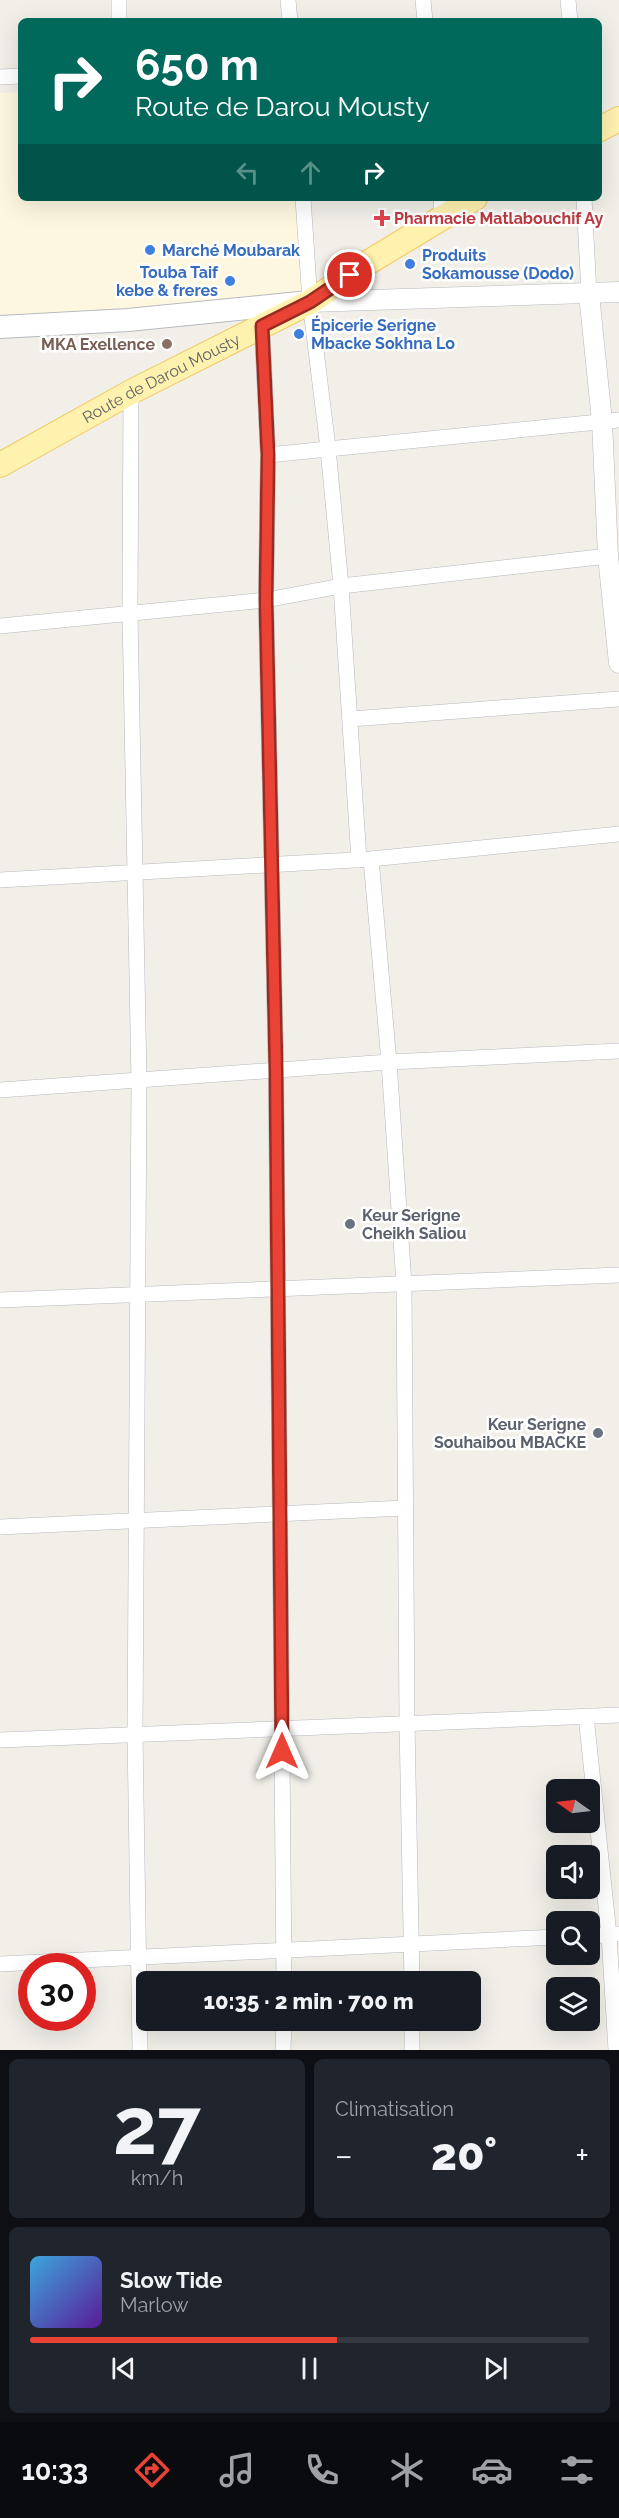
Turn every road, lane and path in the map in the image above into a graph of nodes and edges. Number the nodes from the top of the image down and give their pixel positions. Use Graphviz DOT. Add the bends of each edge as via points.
graph roads {
  1 [pos="119,0"];
  2 [pos="288,0"];
  3 [pos="423,0"];
  4 [pos="567,0"];
  5 [pos="119,18"];
  6 [pos="290,18"];
  7 [pos="425,18"];
  8 [pos="570,18"];
  9 [pos="0,76"];
  10 [pos="18,76"];
  11 [pos="619,119"];
  12 [pos="602,128"];
  13 [pos="303,201"];
  14 [pos="464,201"];
  15 [pos="584,201"];
  16 [pos="441,207"];
  17 [pos="619,292"];
  18 [pos="589,294"];
  19 [pos="310,302"];
  20 [pos="262,326"];
  21 [pos="0,327"];
  22 [pos="131,392"];
  23 [pos="610,421"];
  24 [pos="328,448"];
  25 [pos="268,455"];
  26 [pos="0,465"];
  27 [pos="608,556"];
  28 [pos="341,586"];
  29 [pos="266,600"];
  30 [pos="130,614"];
  31 [pos="0,626"];
  32 [pos="619,663"];
  33 [pos="619,699"];
  34 [pos="351,719"];
  35 [pos="619,834"];
  36 [pos="365,859"];
  37 [pos="272,864"];
  38 [pos="134,872"];
  39 [pos="0,880"];
  40 [pos="619,1051"];
  41 [pos="389,1062"];
  42 [pos="276,1070"];
  43 [pos="139,1080"];
  44 [pos="0,1090"];
  45 [pos="619,1275"];
  46 [pos="404,1284"];
  47 [pos="278,1289"];
  48 [pos="136,1295"];
  49 [pos="0,1300"];
  50 [pos="405,1508"];
  51 [pos="280,1514"];
  52 [pos="137,1520"];
  53 [pos="0,1527"];
  54 [pos="619,1715"];
  55 [pos="586,1716"];
  56 [pos="407,1723"];
  57 [pos="282,1729"];
  58 [pos="135,1735"];
  59 [pos="0,1740"];
  60 [pos="614,1934"];
  61 [pos="546,1937"];
  62 [pos="413,1943"];
  63 [pos="284,1952"];
  64 [pos="139,1958"];
  65 [pos="0,1964"];
  66 [pos="284,1971"];
  67 [pos="412,1971"];
  68 [pos="284,2031"];
  69 [pos="412,2031"];
  70 [pos="140,2050"];
  71 [pos="283,2050"];
  72 [pos="412,2050"];
  73 [pos="616,2050"];
  1 -- 5 [label="street"];
  2 -- 6 [label="street"];
  3 -- 7 [label="street"];
  4 -- 8 [label="street"];
  9 -- 10 [label="street"];
  11 -- 12 [label="main road"];
  13 -- 19 [label="street"];
  14 -- 16 [label="main road, Route de Darou Mousty"];
  15 -- 18 [label="street"];
  16 -- 19 [label="main road, Route de Darou Mousty"];
  17 -- 18 [label="street"];
  18 -- 19 [label="street"];
  18 -- 23 [label="street"];
  19 -- 20 [label="main road, Route de Darou Mousty"];
  19 -- 21 [label="main road" via="128,320"];
  19 -- 24 [label="street"];
  20 -- 22 [label="main road, Route de Darou Mousty"];
  20 -- 25 [label="street"];
  22 -- 26 [label="main road, Route de Darou Mousty"];
  22 -- 30 [label="street"];
  23 -- 24 [label="street"];
  23 -- 27 [label="street"];
  24 -- 25 [label="street"];
  24 -- 28 [label="street"];
  25 -- 29 [label="street"];
  27 -- 28 [label="street"];
  27 -- 32 [label="street"];
  28 -- 29 [label="street"];
  28 -- 34 [label="street"];
  29 -- 30 [label="street"];
  29 -- 37 [label="street"];
  30 -- 31 [label="street"];
  30 -- 38 [label="street"];
  33 -- 34 [label="street"];
  34 -- 36 [label="street"];
  35 -- 36 [label="street"];
  36 -- 37 [label="street"];
  36 -- 41 [label="street"];
  37 -- 38 [label="street"];
  37 -- 42 [label="street"];
  38 -- 39 [label="street"];
  38 -- 43 [label="street"];
  40 -- 41 [label="street"];
  41 -- 42 [label="street"];
  41 -- 46 [label="street"];
  42 -- 43 [label="street"];
  42 -- 47 [label="street"];
  43 -- 44 [label="street"];
  43 -- 48 [label="street"];
  45 -- 46 [label="street"];
  46 -- 47 [label="street"];
  46 -- 50 [label="street"];
  47 -- 48 [label="street"];
  47 -- 51 [label="street"];
  48 -- 49 [label="street"];
  48 -- 52 [label="street"];
  50 -- 51 [label="street"];
  50 -- 56 [label="street"];
  51 -- 52 [label="street"];
  51 -- 57 [label="street"];
  52 -- 53 [label="street"];
  52 -- 58 [label="street"];
  54 -- 55 [label="street"];
  55 -- 56 [label="street"];
  55 -- 60 [label="street"];
  56 -- 57 [label="street"];
  56 -- 62 [label="street"];
  57 -- 58 [label="street"];
  57 -- 63 [label="street"];
  58 -- 59 [label="street"];
  58 -- 64 [label="street"];
  60 -- 73 [label="street"];
  61 -- 62 [label="street"];
  62 -- 63 [label="street"];
  62 -- 67 [label="street"];
  63 -- 64 [label="street"];
  63 -- 66 [label="street"];
  64 -- 65 [label="street"];
  64 -- 70 [label="street"];
  68 -- 71 [label="street"];
  69 -- 72 [label="street"];
}
